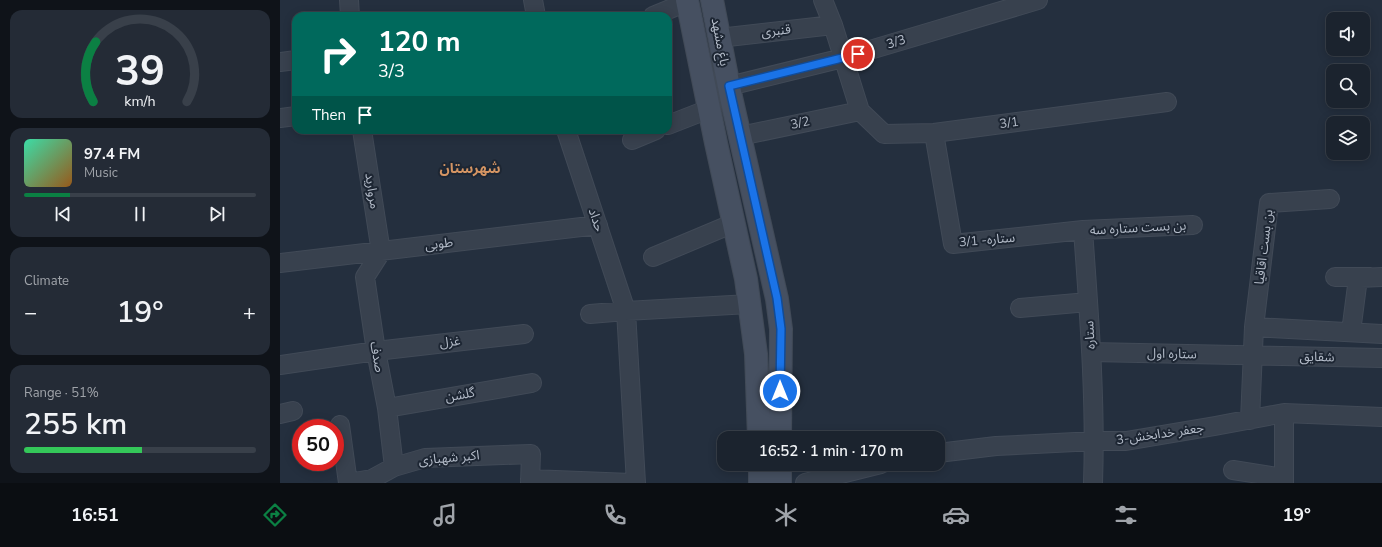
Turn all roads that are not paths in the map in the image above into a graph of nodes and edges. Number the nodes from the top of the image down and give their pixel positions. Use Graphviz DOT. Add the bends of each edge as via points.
graph roads {
  1 [pos="349,0"];
  2 [pos="533,0"];
  3 [pos="712,0"];
  4 [pos="823,0"];
  5 [pos="1038,0"];
  6 [pos="687,1"];
  7 [pos="350,12"];
  8 [pos="535,12"];
  9 [pos="662,12"];
  10 [pos="833,25"];
  11 [pos="719,38"];
  12 [pos="843,58"];
  13 [pos="292,60"];
  14 [pos="280,62"];
  15 [pos="729,86"];
  16 [pos="1167,102"];
  17 [pos="709,109"];
  18 [pos="860,111"];
  19 [pos="292,116"];
  20 [pos="280,118"];
  21 [pos="672,123"];
  22 [pos="934,133"];
  23 [pos="363,134"];
  24 [pos="567,134"];
  25 [pos="646,134"];
  26 [pos="740,136"];
  27 [pos="632,140"];
  28 [pos="753,190"];
  29 [pos="728,197"];
  30 [pos="1330,199"];
  31 [pos="734,223"];
  32 [pos="598,225"];
  33 [pos="1193,225"];
  34 [pos="1083,230"];
  35 [pos="764,240"];
  36 [pos="740,249"];
  37 [pos="381,252"];
  38 [pos="653,257"];
  39 [pos="280,263"];
  40 [pos="1335,277"];
  41 [pos="1382,277"];
  42 [pos="1088,302"];
  43 [pos="749,304"];
  44 [pos="1020,308"];
  45 [pos="626,310"];
  46 [pos="590,314"];
  47 [pos="1254,327"];
  48 [pos="1351,332"];
  49 [pos="524,334"];
  50 [pos="1382,334"];
  51 [pos="376,351"];
  52 [pos="1091,352"];
  53 [pos="1253,356"];
  54 [pos="1382,358"];
  55 [pos="280,365"];
  56 [pos="532,383"];
  57 [pos="387,408"];
  58 [pos="1284,413"];
  59 [pos="1382,417"];
  60 [pos="1250,420"];
  61 [pos="759,431"];
  62 [pos="780,431"];
  63 [pos="1095,441"];
  64 [pos="344,449"];
  65 [pos="945,452"];
  66 [pos="394,467"];
  67 [pos="1233,470"];
  68 [pos="760,471"];
  69 [pos="780,471"];
  70 [pos="853,471"];
  71 [pos="372,481"];
  72 [pos="530,481"];
  73 [pos="1284,481"];
  74 [pos="348,483"];
  75 [pos="630,483"];
  76 [pos="636,483"];
  77 [pos="760,483"];
  78 [pos="780,483"];
  79 [pos="805,483"];
  80 [pos="1094,483"];
  1 -- 7 [label="street"];
  2 -- 8 [label="street"];
  3 -- 11 [label="main road, باغ مشهد"];
  4 -- 10 [label="street"];
  5 -- 12 [label="street, 3/3"];
  6 -- 9 [label="street"];
  6 -- 17 [label="main road, باغ مشهد"];
  10 -- 11 [label="street, قنبری"];
  10 -- 12 [label="street"];
  11 -- 15 [label="main road, باغ مشهد"];
  12 -- 15 [label="street, 3/3"];
  12 -- 18 [label="street"];
  13 -- 14 [label="street"];
  15 -- 26 [label="main road, باغ مشهد"];
  16 -- 22 [label="street, 3/1"];
  17 -- 21 [label="street"];
  17 -- 29 [label="main road, باغ مشهد"];
  18 -- 22 [label="street, 3/1" via="884,134"];
  18 -- 26 [label="street, 3/2"];
  19 -- 20 [label="street"];
  22 -- 34 [label="street, ستاره- 3/1" via="953,244"];
  23 -- 37 [label="street, مروارید"];
  24 -- 32 [label="street, حداد"];
  25 -- 27 [label="street"];
  26 -- 28 [label="main road, باغ مشهد"];
  28 -- 29 [label="main road" via="750,197 743,202 734,202"];
  28 -- 35 [label="main road, باغ مشهد"];
  29 -- 31 [label="main road, باغ مشهد"];
  30 -- 47 [label="street, بن بست اقاقیا" via="1269,203"];
  31 -- 36 [label="main road, باغ مشهد"];
  31 -- 38 [label="street"];
  32 -- 37 [label="street, طوبی"];
  32 -- 45 [label="street, حداد"];
  33 -- 34 [label="street, بن بست ستاره سه"];
  34 -- 42 [label="street, ستاره"];
  35 -- 36 [label="main road" via="750,238"];
  35 -- 62 [label="main road, باغ مشهد" via="781,329"];
  36 -- 43 [label="main road, باغ مشهد"];
  37 -- 39 [label="street, طوبی"];
  37 -- 51 [label="street, صدف" via="366,277"];
  40 -- 41 [label="street"];
  41 -- 48 [label="street" via="1358,278"];
  42 -- 44 [label="street"];
  42 -- 52 [label="street, ستاره"];
  43 -- 45 [label="street"];
  43 -- 61 [label="main road, باغ مشهد" via="756,354"];
  45 -- 46 [label="street"];
  45 -- 76 [label="street, حداد"];
  47 -- 48 [label="street"];
  47 -- 53 [label="street"];
  48 -- 50 [label="street"];
  49 -- 51 [label="street, غزل"];
  51 -- 55 [label="street, غزل"];
  51 -- 57 [label="street, صدف"];
  52 -- 53 [label="street, ستاره اول"];
  52 -- 63 [label="street, ستاره"];
  53 -- 54 [label="street, شقایق"];
  53 -- 60 [label="street"];
  56 -- 57 [label="street, گلشن"];
  57 -- 66 [label="street, صدف"];
  58 -- 59 [label="street, جعفر خدابخش-3"];
  58 -- 60 [label="street, جعفر خدابخش-3"];
  58 -- 73 [label="street"];
  60 -- 63 [label="street, جعفر خدابخش-3" via="1126,441"];
  63 -- 65 [label="street, جعفر خدابخش-3" via="996,446"];
  63 -- 80 [label="street, ستاره"];
  64 -- 74 [label="street"];
  66 -- 71 [label="street, اکبر شهبازی"];
  66 -- 72 [label="street, اکبر شهبازی" via="424,458 531,454"];
  67 -- 73 [label="street"];
  68 -- 77 [label="main road"];
  69 -- 78 [label="main road"];
  70 -- 79 [label="street"];
  71 -- 74 [label="street, اکبر شهبازی"];
  72 -- 75 [label="street"];
}
